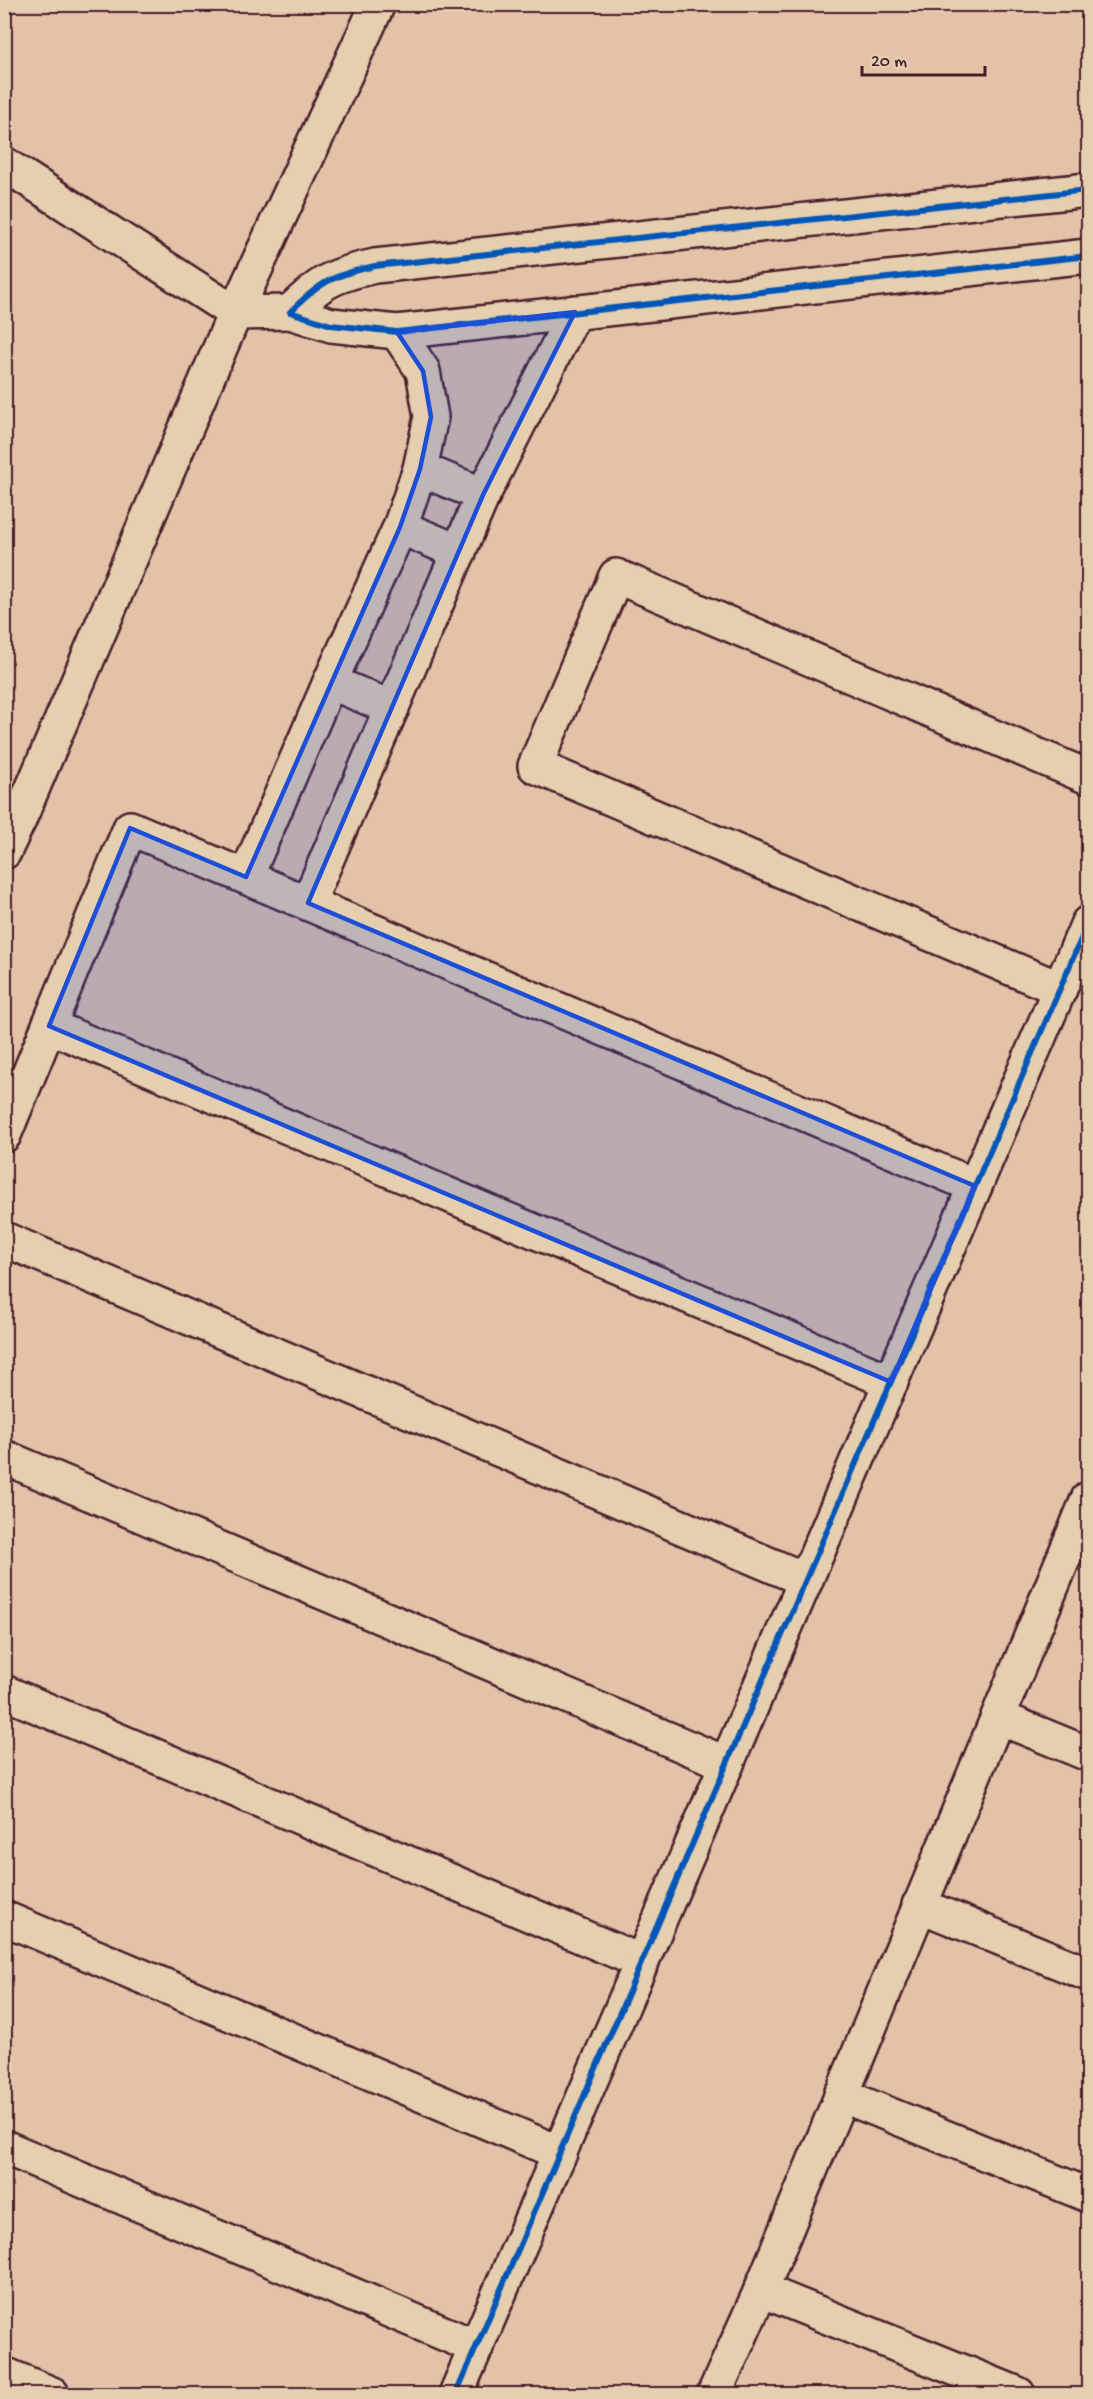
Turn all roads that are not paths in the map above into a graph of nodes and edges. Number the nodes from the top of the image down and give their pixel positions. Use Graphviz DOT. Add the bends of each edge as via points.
graph roads {
  1 [pos="378,4"];
  2 [pos="4,164"];
  3 [pos="1089,190"];
  4 [pos="1089,256"];
  5 [pos="290,312"];
  6 [pos="575,312"];
  7 [pos="235,313"];
  8 [pos="397,332"];
  9 [pos="420,469"];
  10 [pos="483,495"];
  11 [pos="400,527"];
  12 [pos="459,552"];
  13 [pos="330,682"];
  14 [pos="392,708"];
  15 [pos="1089,777"];
  16 [pos="12,816"];
  17 [pos="4,852"];
  18 [pos="246,877"];
  19 [pos="308,903"];
  20 [pos="1089,922"];
  21 [pos="1060,989"];
  22 [pos="50,1026"];
  23 [pos="4,1135"];
  24 [pos="975,1186"];
  25 [pos="4,1239"];
  26 [pos="891,1382"];
  27 [pos="4,1457"];
  28 [pos="1086,1514"];
  29 [pos="806,1580"];
  30 [pos="4,1692"];
  31 [pos="998,1717"];
  32 [pos="1089,1754"];
  33 [pos="727,1764"];
  34 [pos="920,1905"];
  35 [pos="4,1918"];
  36 [pos="642,1962"];
  37 [pos="1089,1974"];
  38 [pos="841,2095"];
  39 [pos="4,2147"];
  40 [pos="560,2153"];
  41 [pos="1089,2196"];
  42 [pos="761,2290"];
  43 [pos="476,2347"];
  44 [pos="4,2374"];
  45 [pos="52,2394"];
  46 [pos="456,2394"];
  47 [pos="714,2394"];
  48 [pos="1018,2394"];
  1 -- 7 [label="street"];
  2 -- 7 [label="street"];
  3 -- 5 [label="street" via="375,266 342,273 312,290"];
  4 -- 6 [label="street"];
  5 -- 7 [label="street"];
  5 -- 8 [label="street" via="331,325"];
  6 -- 8 [label="street"];
  6 -- 10 [label="street"];
  7 -- 16 [label="street"];
  8 -- 9 [label="street" via="423,371 431,417"];
  9 -- 10 [label="street"];
  9 -- 11 [label="street"];
  10 -- 12 [label="street"];
  11 -- 12 [label="street"];
  11 -- 13 [label="street"];
  12 -- 14 [label="street"];
  13 -- 14 [label="street"];
  13 -- 18 [label="street"];
  14 -- 19 [label="street"];
  15 -- 21 [label="street" via="616,576 535,766"];
  16 -- 17 [label="street"];
  18 -- 19 [label="street"];
  18 -- 22 [label="street" via="130,828"];
  19 -- 24 [label="street"];
  20 -- 21 [label="street"];
  21 -- 24 [label="street"];
  22 -- 23 [label="street"];
  22 -- 26 [label="street"];
  24 -- 26 [label="street"];
  25 -- 29 [label="street"];
  26 -- 29 [label="street"];
  27 -- 33 [label="street"];
  28 -- 31 [label="street"];
  29 -- 33 [label="street"];
  30 -- 36 [label="street"];
  31 -- 32 [label="street"];
  31 -- 34 [label="street"];
  33 -- 36 [label="street"];
  34 -- 37 [label="street"];
  34 -- 38 [label="street"];
  35 -- 40 [label="street"];
  36 -- 40 [label="street"];
  38 -- 41 [label="street"];
  38 -- 42 [label="street"];
  39 -- 43 [label="street"];
  40 -- 43 [label="street"];
  42 -- 47 [label="street"];
  42 -- 48 [label="street"];
  43 -- 46 [label="street"];
  44 -- 45 [label="street"];
}
